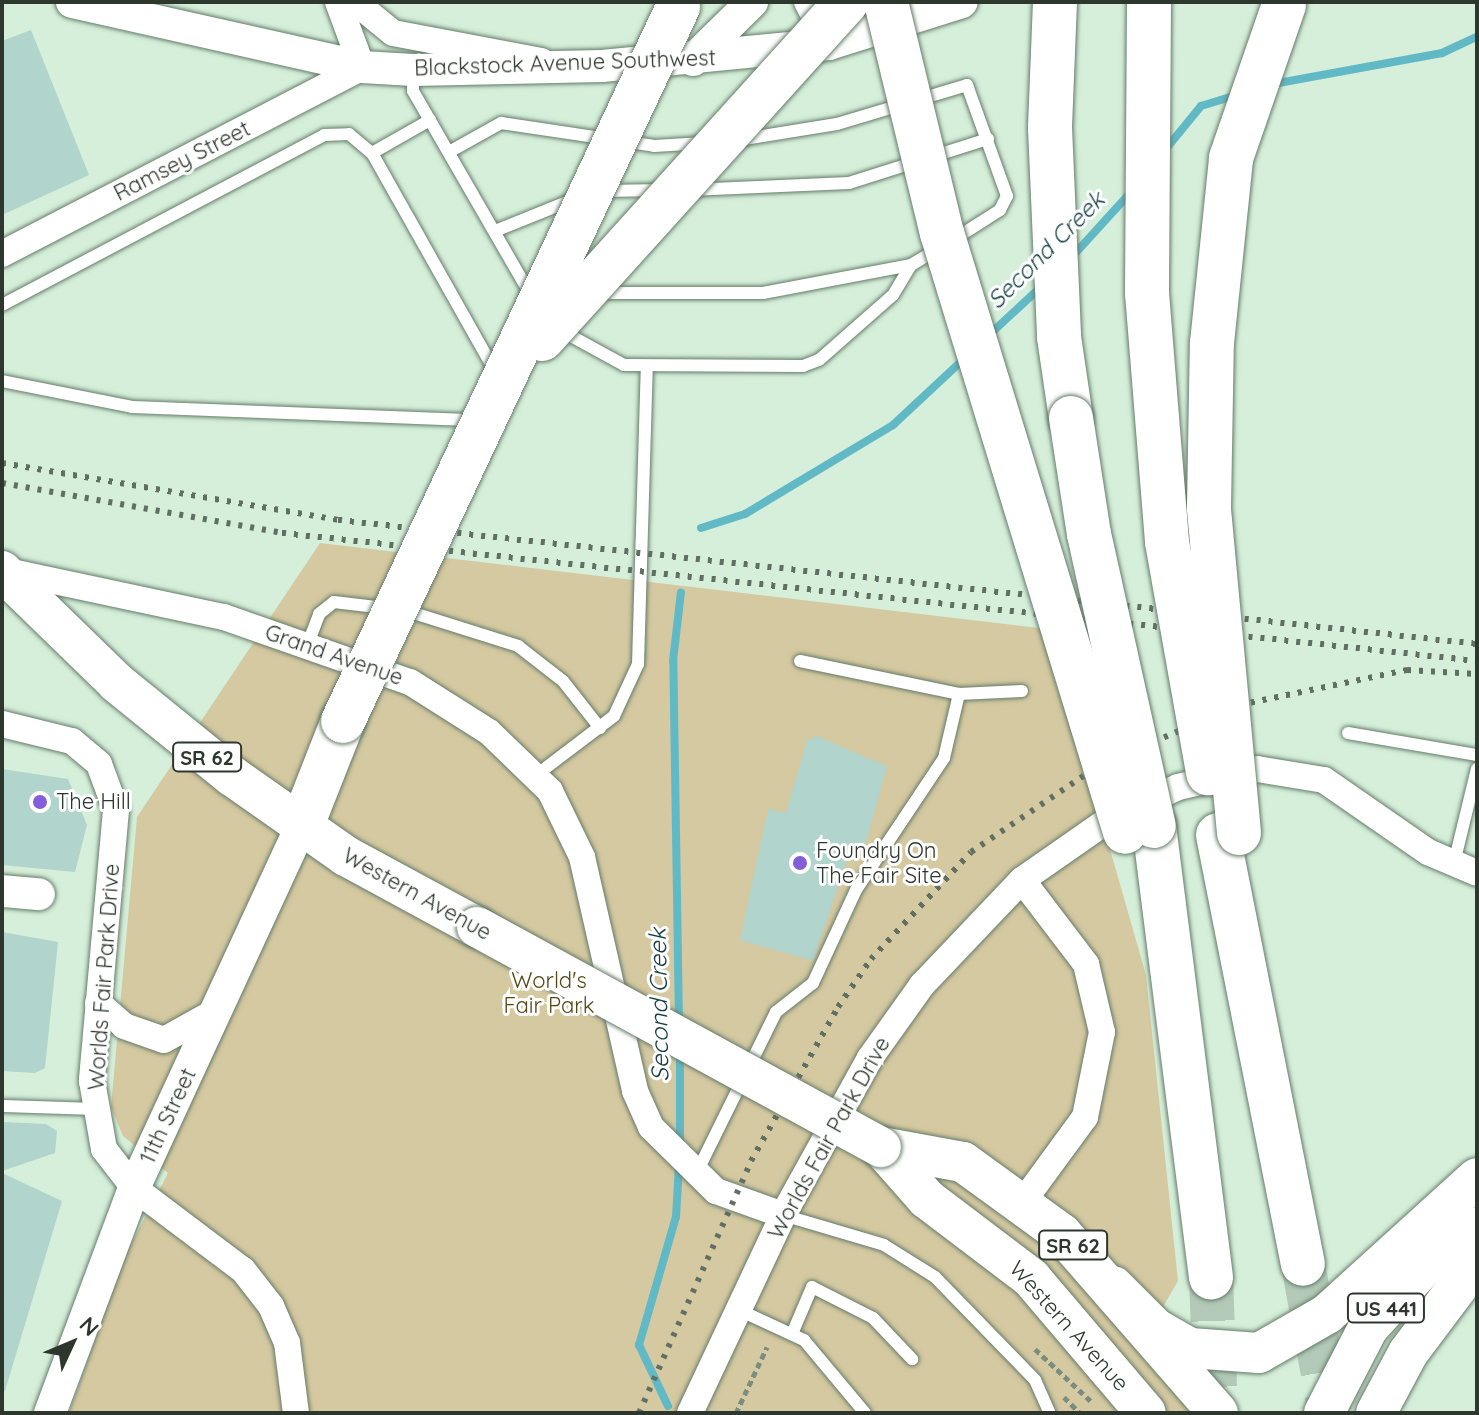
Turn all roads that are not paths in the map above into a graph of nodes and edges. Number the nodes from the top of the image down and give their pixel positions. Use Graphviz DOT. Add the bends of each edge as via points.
graph roads {
  1 [pos="72,2"];
  2 [pos="338,2"];
  3 [pos="355,2"];
  4 [pos="680,2"];
  5 [pos="752,2"];
  6 [pos="807,2"];
  7 [pos="846,2"];
  8 [pos="886,2"];
  9 [pos="962,2"];
  10 [pos="1055,2"];
  11 [pos="1149,2"];
  12 [pos="1285,2"];
  13 [pos="829,44"];
  14 [pos="693,60"];
  15 [pos="362,67"];
  16 [pos="568,67"];
  17 [pos="413,70"];
  18 [pos="430,120"];
  19 [pos="988,139"];
  20 [pos="449,152"];
  21 [pos="372,153"];
  22 [pos="495,231"];
  23 [pos="2,254"];
  24 [pos="911,265"];
  25 [pos="534,299"];
  26 [pos="2,305"];
  27 [pos="647,368"];
  28 [pos="2,381"];
  29 [pos="465,462"];
  30 [pos="2,571"];
  31 [pos="307,646"];
  32 [pos="800,661"];
  33 [pos="1022,691"];
  34 [pos="959,694"];
  35 [pos="2,724"];
  36 [pos="600,728"];
  37 [pos="1348,733"];
  38 [pos="1477,755"];
  39 [pos="1477,769"];
  40 [pos="535,776"];
  41 [pos="302,825"];
  42 [pos="1140,829"];
  43 [pos="1229,834"];
  44 [pos="1465,868"];
  45 [pos="1022,880"];
  46 [pos="2,891"];
  47 [pos="39,894"];
  48 [pos="98,1003"];
  49 [pos="218,1010"];
  50 [pos="2,1106"];
  51 [pos="97,1109"];
  52 [pos="881,1147"];
  53 [pos="693,1171"];
  54 [pos="1477,1178"];
  55 [pos="134,1188"];
  56 [pos="1022,1203"];
  57 [pos="783,1215"];
  58 [pos="1477,1227"];
  59 [pos="989,1241"];
  60 [pos="1477,1261"];
  61 [pos="1303,1264"];
  62 [pos="1211,1277"];
  63 [pos="1113,1286"];
  64 [pos="739,1310"];
  65 [pos="792,1334"];
  66 [pos="912,1359"];
  67 [pos="50,1413"];
  68 [pos="296,1413"];
  69 [pos="690,1413"];
  70 [pos="865,1413"];
  71 [pos="1050,1413"];
  72 [pos="1146,1413"];
  73 [pos="1218,1413"];
  74 [pos="1324,1413"];
  75 [pos="1376,1413"];
  1 -- 15 [label="street, Blackstock Avenue Southwest"];
  2 -- 15 [label="street"];
  3 -- 16 [label="street" via="393,33"];
  4 -- 29 [label="highway, bridge"];
  5 -- 14 [label="street"];
  6 -- 13 [label="street"];
  7 -- 29 [label="highway, bridge" via="598,269 530,354"];
  8 -- 42 [label="highway, bridge" via="942,233"];
  9 -- 13 [label="street, Blackstock Avenue Southwest"];
  10 -- 42 [label="highway, bridge" via="1050,128 1059,337"];
  11 -- 43 [label="highway, bridge" via="1147,293 1167,542"];
  12 -- 43 [label="highway, bridge" via="1231,158 1212,343 1209,507"];
  13 -- 14 [label="street, Blackstock Avenue Southwest"];
  14 -- 16 [label="street, Blackstock Avenue Southwest"];
  15 -- 17 [label="street, Blackstock Avenue Southwest"];
  15 -- 23 [label="street, Ramsey Street"];
  16 -- 17 [label="street, Blackstock Avenue Southwest"];
  17 -- 18 [label="lane" via="413,91"];
  18 -- 20 [label="lane"];
  18 -- 21 [label="lane"];
  19 -- 20 [label="lane" via="967,85 781,137 654,146 501,123"];
  19 -- 22 [label="lane" via="849,183 609,189"];
  19 -- 24 [label="lane" via="1007,196 1000,210"];
  20 -- 22 [label="lane"];
  21 -- 26 [label="lane" via="349,134 324,135"];
  21 -- 28 [label="lane" via="495,360 489,387 464,426 132,407"];
  22 -- 25 [label="lane"];
  24 -- 25 [label="lane" via="763,293 557,291"];
  24 -- 27 [label="lane" via="893,295 819,360"];
  25 -- 27 [label="lane" via="546,319 589,350"];
  27 -- 36 [label="lane" via="638,664 628,694"];
  29 -- 41 [label="highway, bridge" via="343,721"];
  30 -- 31 [label="street, Grand Avenue" via="224,617"];
  30 -- 41 [label="main road, Western Avenue / SR 62" via="117,683"];
  31 -- 36 [label="lane" via="319,614 334,602 415,612 541,660"];
  31 -- 40 [label="street, Grand Avenue" via="410,682 489,732"];
  32 -- 34 [label="lane"];
  33 -- 34 [label="lane"];
  34 -- 53 [label="lane" via="944,758 856,890 813,983 776,1012"];
  35 -- 48 [label="street, Worlds Fair Park Drive" via="72,741 99,764 116,810"];
  36 -- 40 [label="lane"];
  37 -- 38 [label="lane"];
  39 -- 44 [label="lane"];
  40 -- 53 [label="street, Grand Avenue" via="550,791 582,857 635,1091 651,1127"];
  41 -- 49 [label="street, 11th Street"];
  41 -- 52 [label="main road, Western Avenue / SR 62, bridge"];
  42 -- 62 [label="highway" via="1188,1067"];
  43 -- 61 [label="highway"];
  44 -- 45 [label="street, Worlds Fair Park Drive" via="1335,786 1257,769 1178,787 1105,822"];
  45 -- 56 [label="street" via="1076,944 1095,987 1102,1032 1085,1117"];
  45 -- 57 [label="street, Worlds Fair Park Drive" via="932,974 870,1058"];
  46 -- 47 [label="street"];
  48 -- 49 [label="street" via="124,1026 164,1040"];
  48 -- 51 [label="street, Worlds Fair Park Drive"];
  49 -- 55 [label="street, 11th Street"];
  50 -- 51 [label="lane"];
  51 -- 55 [label="street, Worlds Fair Park Drive" via="104,1149"];
  52 -- 56 [label="main road, Western Avenue / SR 62" via="963,1162"];
  52 -- 59 [label="main road, Western Avenue / SR 62" via="927,1199"];
  53 -- 57 [label="street, Grand Avenue" via="716,1191"];
  54 -- 63 [label="main road" via="1327,1314 1259,1353 1190,1348 1155,1328"];
  55 -- 67 [label="street, 11th Street"];
  55 -- 68 [label="street, Worlds Fair Park Drive" via="243,1270 271,1306 296,1383"];
  56 -- 59 [label="main road"];
  56 -- 63 [label="main road, Western Avenue / SR 62"];
  57 -- 64 [label="street, Worlds Fair Park Drive"];
  57 -- 71 [label="lane" via="884,1245 935,1277 1035,1380"];
  58 -- 74 [label="main road, US 441" via="1439,1250 1368,1328"];
  59 -- 72 [label="main road, Western Avenue / SR 62" via="1067,1318"];
  60 -- 75 [label="main road, US 441" via="1408,1353"];
  63 -- 73 [label="main road, Western Avenue / SR 62"];
  64 -- 65 [label="lane"];
  64 -- 69 [label="street, Worlds Fair Park Drive"];
  65 -- 66 [label="lane" via="812,1287 873,1318"];
  65 -- 70 [label="lane" via="816,1351"];
}
